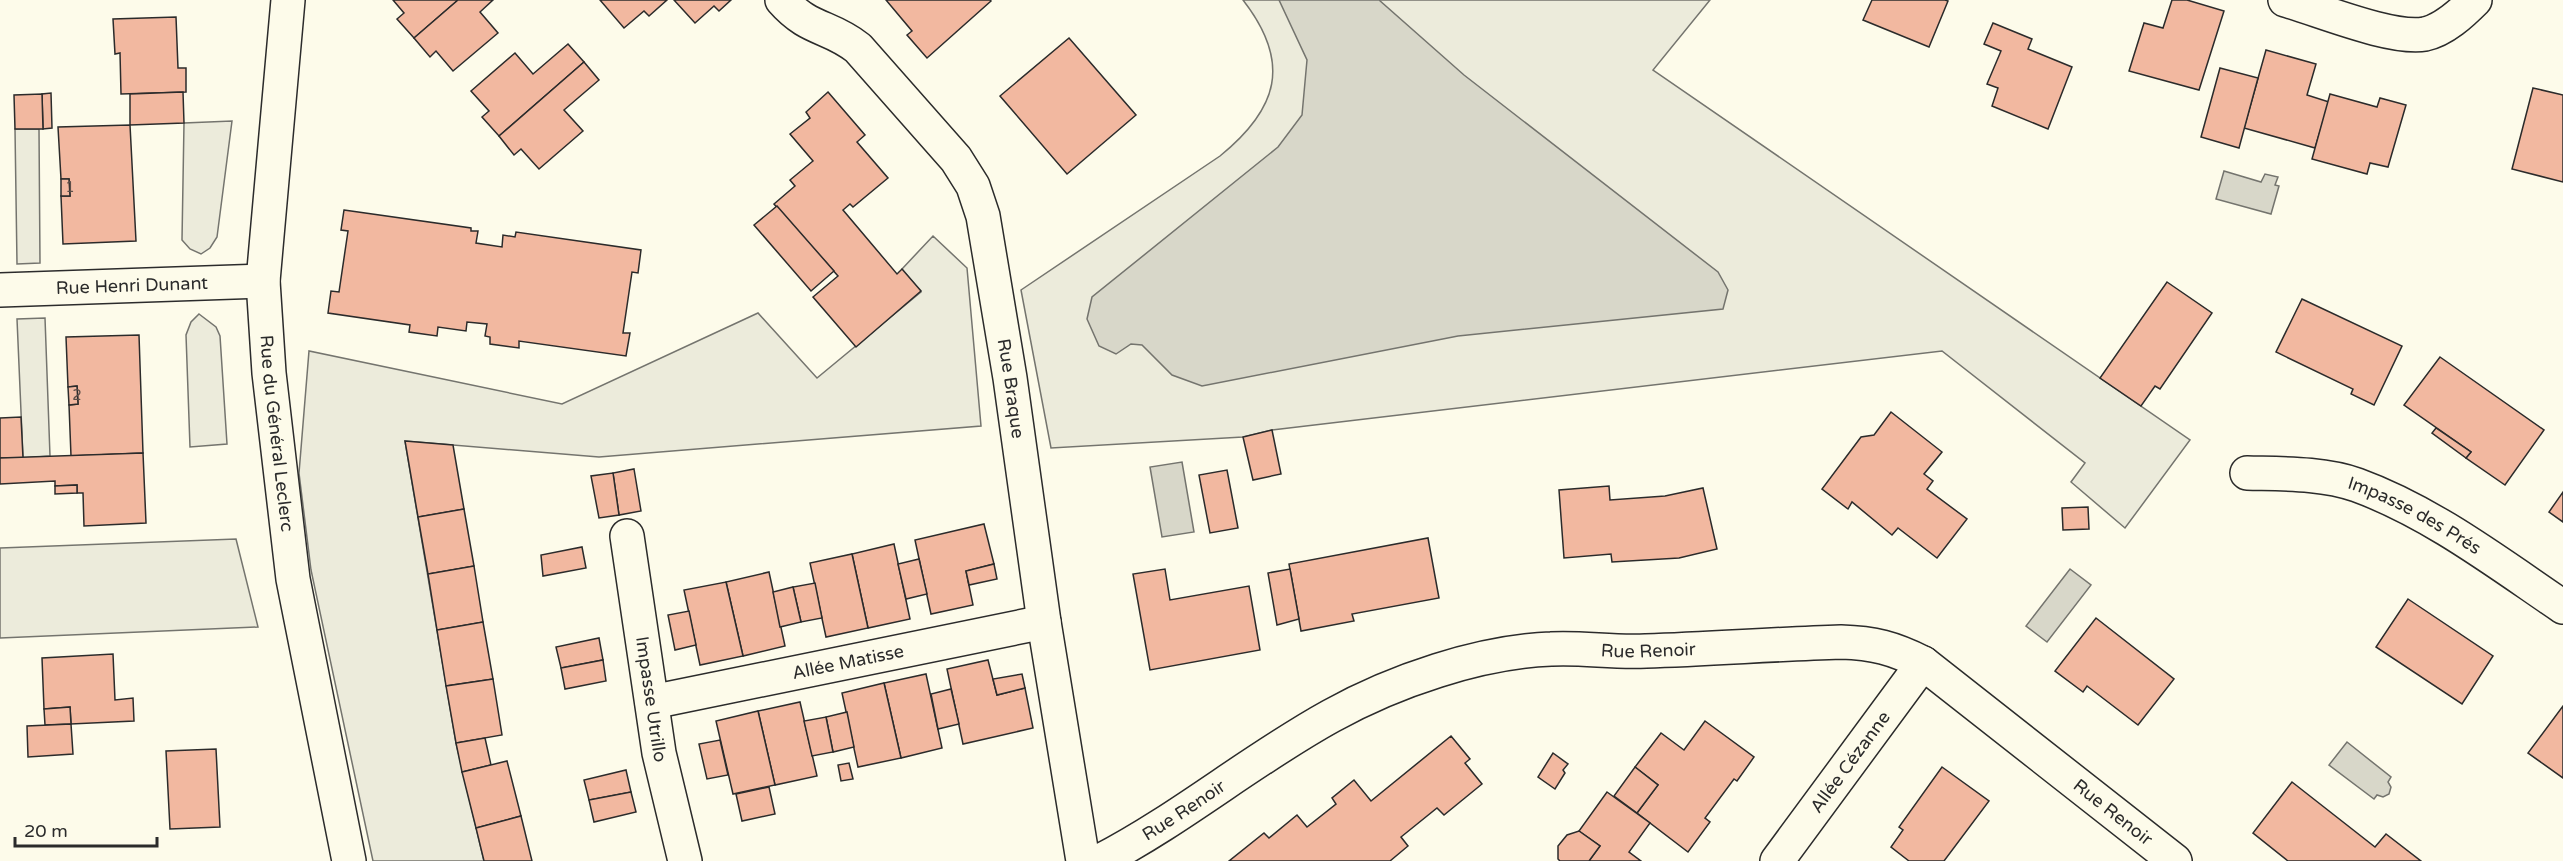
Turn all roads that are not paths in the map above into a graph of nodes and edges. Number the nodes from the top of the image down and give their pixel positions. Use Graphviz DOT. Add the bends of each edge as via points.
graph roads {
  1 [pos="288,0"];
  2 [pos="782,0"];
  3 [pos="2286,0"];
  4 [pos="2475,0"];
  5 [pos="263,281"];
  6 [pos="0,290"];
  7 [pos="2247,473"];
  8 [pos="627,536"];
  9 [pos="2563,608"];
  10 [pos="1044,622"];
  11 [pos="1923,663"];
  12 [pos="652,702"];
  13 [pos="350,861"];
  14 [pos="685,861"];
  15 [pos="1083,861"];
  16 [pos="1100,861"];
  17 [pos="1777,861"];
  18 [pos="2175,861"];
  1 -- 5 [label="street, Rue du Général Leclerc"];
  2 -- 10 [label="street, Rue Braque" via="797,17 842,35 858,48 956,159 973,186 983,216 1010,378"];
  3 -- 4 [label="street" via="2404,35 2427,33 2448,23"];
  5 -- 6 [label="street, Rue Henri Dunant"];
  5 -- 13 [label="street, Rue du Général Leclerc" via="277,461 292,579"];
  7 -- 9 [label="street, Impasse des Prés" via="2302,475 2355,484 2416,512"];
  8 -- 12 [label="street, Impasse Utrillo"];
  10 -- 12 [label="street, Allée Matisse"];
  10 -- 15 [label="street, Rue Braque"];
  11 -- 16 [label="street, Rue Renoir" via="1873,643 1841,642 1645,651 1554,648 1481,658 1406,683 1332,715 1249,765 1132,845"];
  11 -- 17 [label="street, Allée Cézanne"];
  11 -- 18 [label="street, Rue Renoir"];
  12 -- 14 [label="street, Impasse Utrillo" via="659,753"];
}
